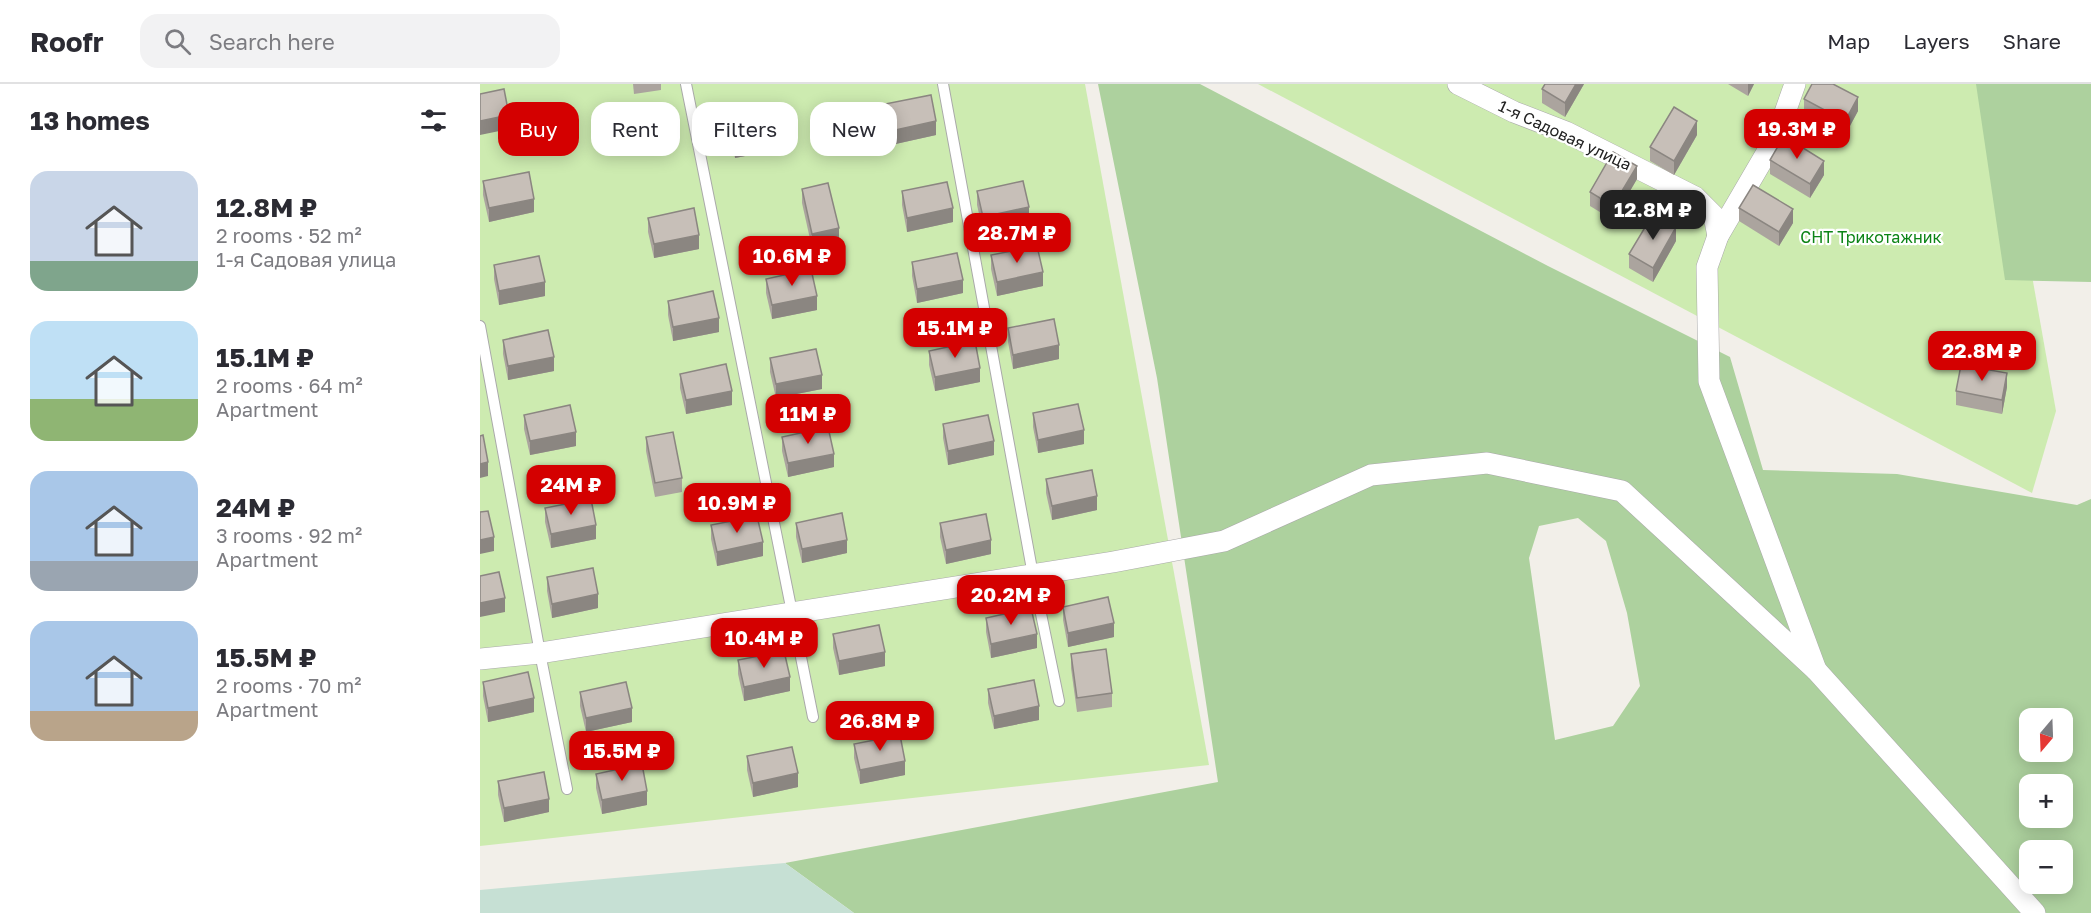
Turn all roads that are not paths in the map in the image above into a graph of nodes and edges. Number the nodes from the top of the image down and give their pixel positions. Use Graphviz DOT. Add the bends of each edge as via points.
graph roads {
  1 [pos="686,84"];
  2 [pos="943,84"];
  3 [pos="1458,84"];
  4 [pos="1795,84"];
  5 [pos="1718,236"];
  6 [pos="480,326"];
  7 [pos="1033,574"];
  8 [pos="791,613"];
  9 [pos="540,653"];
  10 [pos="480,659"];
  11 [pos="1816,670"];
  12 [pos="1059,701"];
  13 [pos="813,717"];
  14 [pos="567,789"];
  15 [pos="2035,913"];
  1 -- 8 [label="lane"];
  2 -- 7 [label="lane"];
  3 -- 5 [label="street, 1-я Садовая улица" via="1566,132 1695,197 1714,216"];
  4 -- 5 [label="street" via="1777,135"];
  5 -- 11 [label="street" via="1707,267 1708,381"];
  6 -- 9 [label="lane"];
  7 -- 8 [label="street"];
  7 -- 11 [label="street" via="1224,540 1371,475 1487,463 1622,491"];
  7 -- 12 [label="lane"];
  8 -- 9 [label="street"];
  8 -- 13 [label="lane"];
  9 -- 10 [label="street"];
  9 -- 14 [label="lane"];
  11 -- 15 [label="street"];
}
